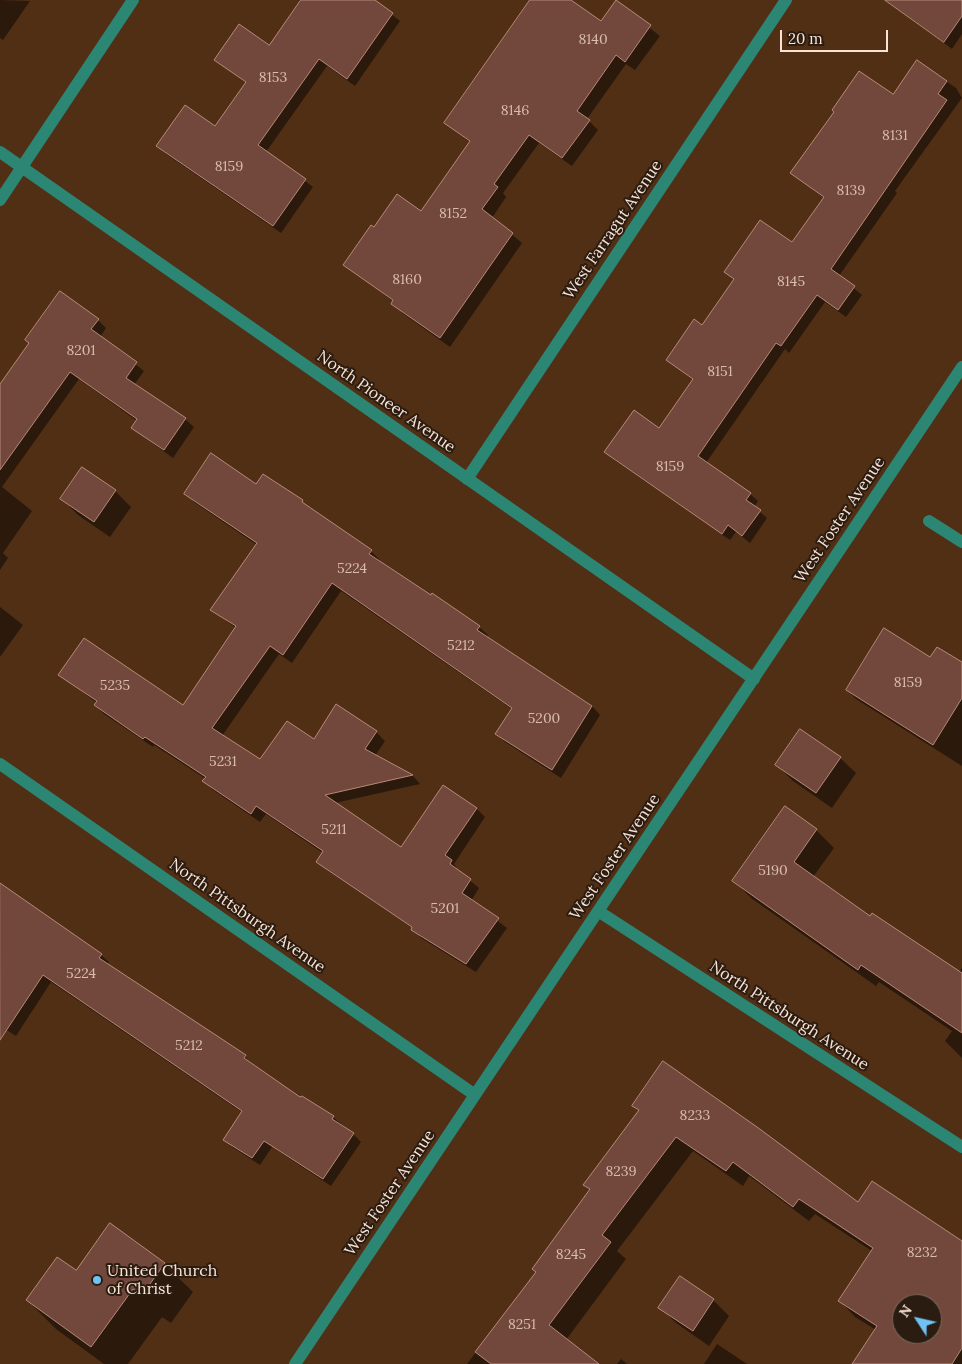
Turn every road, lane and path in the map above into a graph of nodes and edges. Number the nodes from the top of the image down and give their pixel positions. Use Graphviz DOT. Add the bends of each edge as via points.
graph roads {
  1 [pos="132,0"];
  2 [pos="786,0"];
  3 [pos="0,152"];
  4 [pos="21,167"];
  5 [pos="0,200"];
  6 [pos="962,367"];
  7 [pos="467,479"];
  8 [pos="929,521"];
  9 [pos="962,542"];
  10 [pos="754,679"];
  11 [pos="0,764"];
  12 [pos="598,911"];
  13 [pos="475,1095"];
  14 [pos="962,1147"];
  15 [pos="294,1364"];
  1 -- 4 [label="street"];
  2 -- 7 [label="street, West Farragut Avenue"];
  3 -- 4 [label="street, North Pioneer Avenue"];
  4 -- 5 [label="street"];
  4 -- 7 [label="street, North Pioneer Avenue"];
  6 -- 10 [label="street, West Foster Avenue"];
  7 -- 10 [label="street, North Pioneer Avenue"];
  8 -- 9 [label="street"];
  10 -- 12 [label="street, West Foster Avenue"];
  11 -- 13 [label="street, North Pittsburgh Avenue"];
  12 -- 13 [label="street, West Foster Avenue"];
  12 -- 14 [label="street, North Pittsburgh Avenue"];
  13 -- 15 [label="street, West Foster Avenue"];
}
